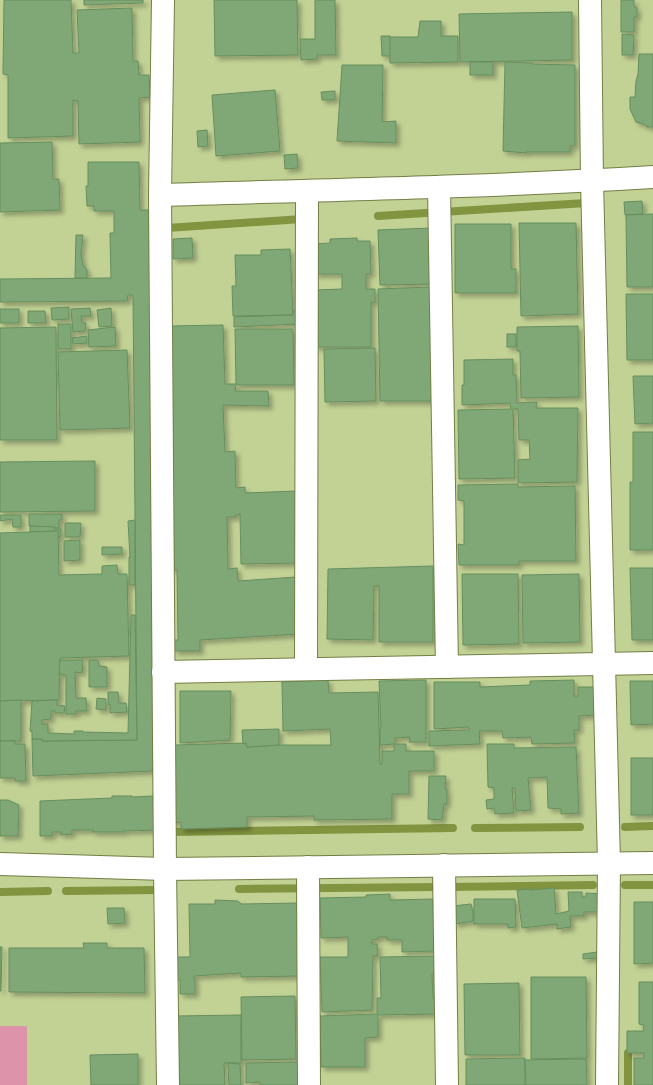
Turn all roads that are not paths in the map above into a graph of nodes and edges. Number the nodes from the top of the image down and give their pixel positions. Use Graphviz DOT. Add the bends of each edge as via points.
graph roads {
  1 [pos="163,0"];
  2 [pos="590,0"];
  3 [pos="653,177"];
  4 [pos="592,181"];
  5 [pos="439,187"];
  6 [pos="307,191"];
  7 [pos="160,195"];
  8 [pos="653,663"];
  9 [pos="604,664"];
  10 [pos="447,667"];
  11 [pos="306,669"];
  12 [pos="163,672"];
  13 [pos="653,863"];
  14 [pos="0,864"];
  15 [pos="609,864"];
  16 [pos="444,865"];
  17 [pos="308,867"];
  18 [pos="165,869"];
  19 [pos="168,1085"];
  20 [pos="309,1085"];
  21 [pos="446,1085"];
  22 [pos="607,1085"];
  1 -- 7 [label="street"];
  2 -- 4 [label="street"];
  3 -- 4 [label="street"];
  4 -- 5 [label="street"];
  4 -- 9 [label="street"];
  5 -- 6 [label="street"];
  5 -- 10 [label="street"];
  6 -- 7 [label="street"];
  6 -- 11 [label="street"];
  7 -- 12 [label="street"];
  8 -- 9 [label="street"];
  9 -- 10 [label="street"];
  9 -- 15 [label="street"];
  10 -- 11 [label="street"];
  11 -- 12 [label="street"];
  12 -- 18 [label="street"];
  13 -- 15 [label="street"];
  14 -- 18 [label="street"];
  15 -- 16 [label="street"];
  15 -- 22 [label="street"];
  16 -- 17 [label="street"];
  16 -- 21 [label="street"];
  17 -- 18 [label="street"];
  17 -- 20 [label="street"];
  18 -- 19 [label="street"];
}
